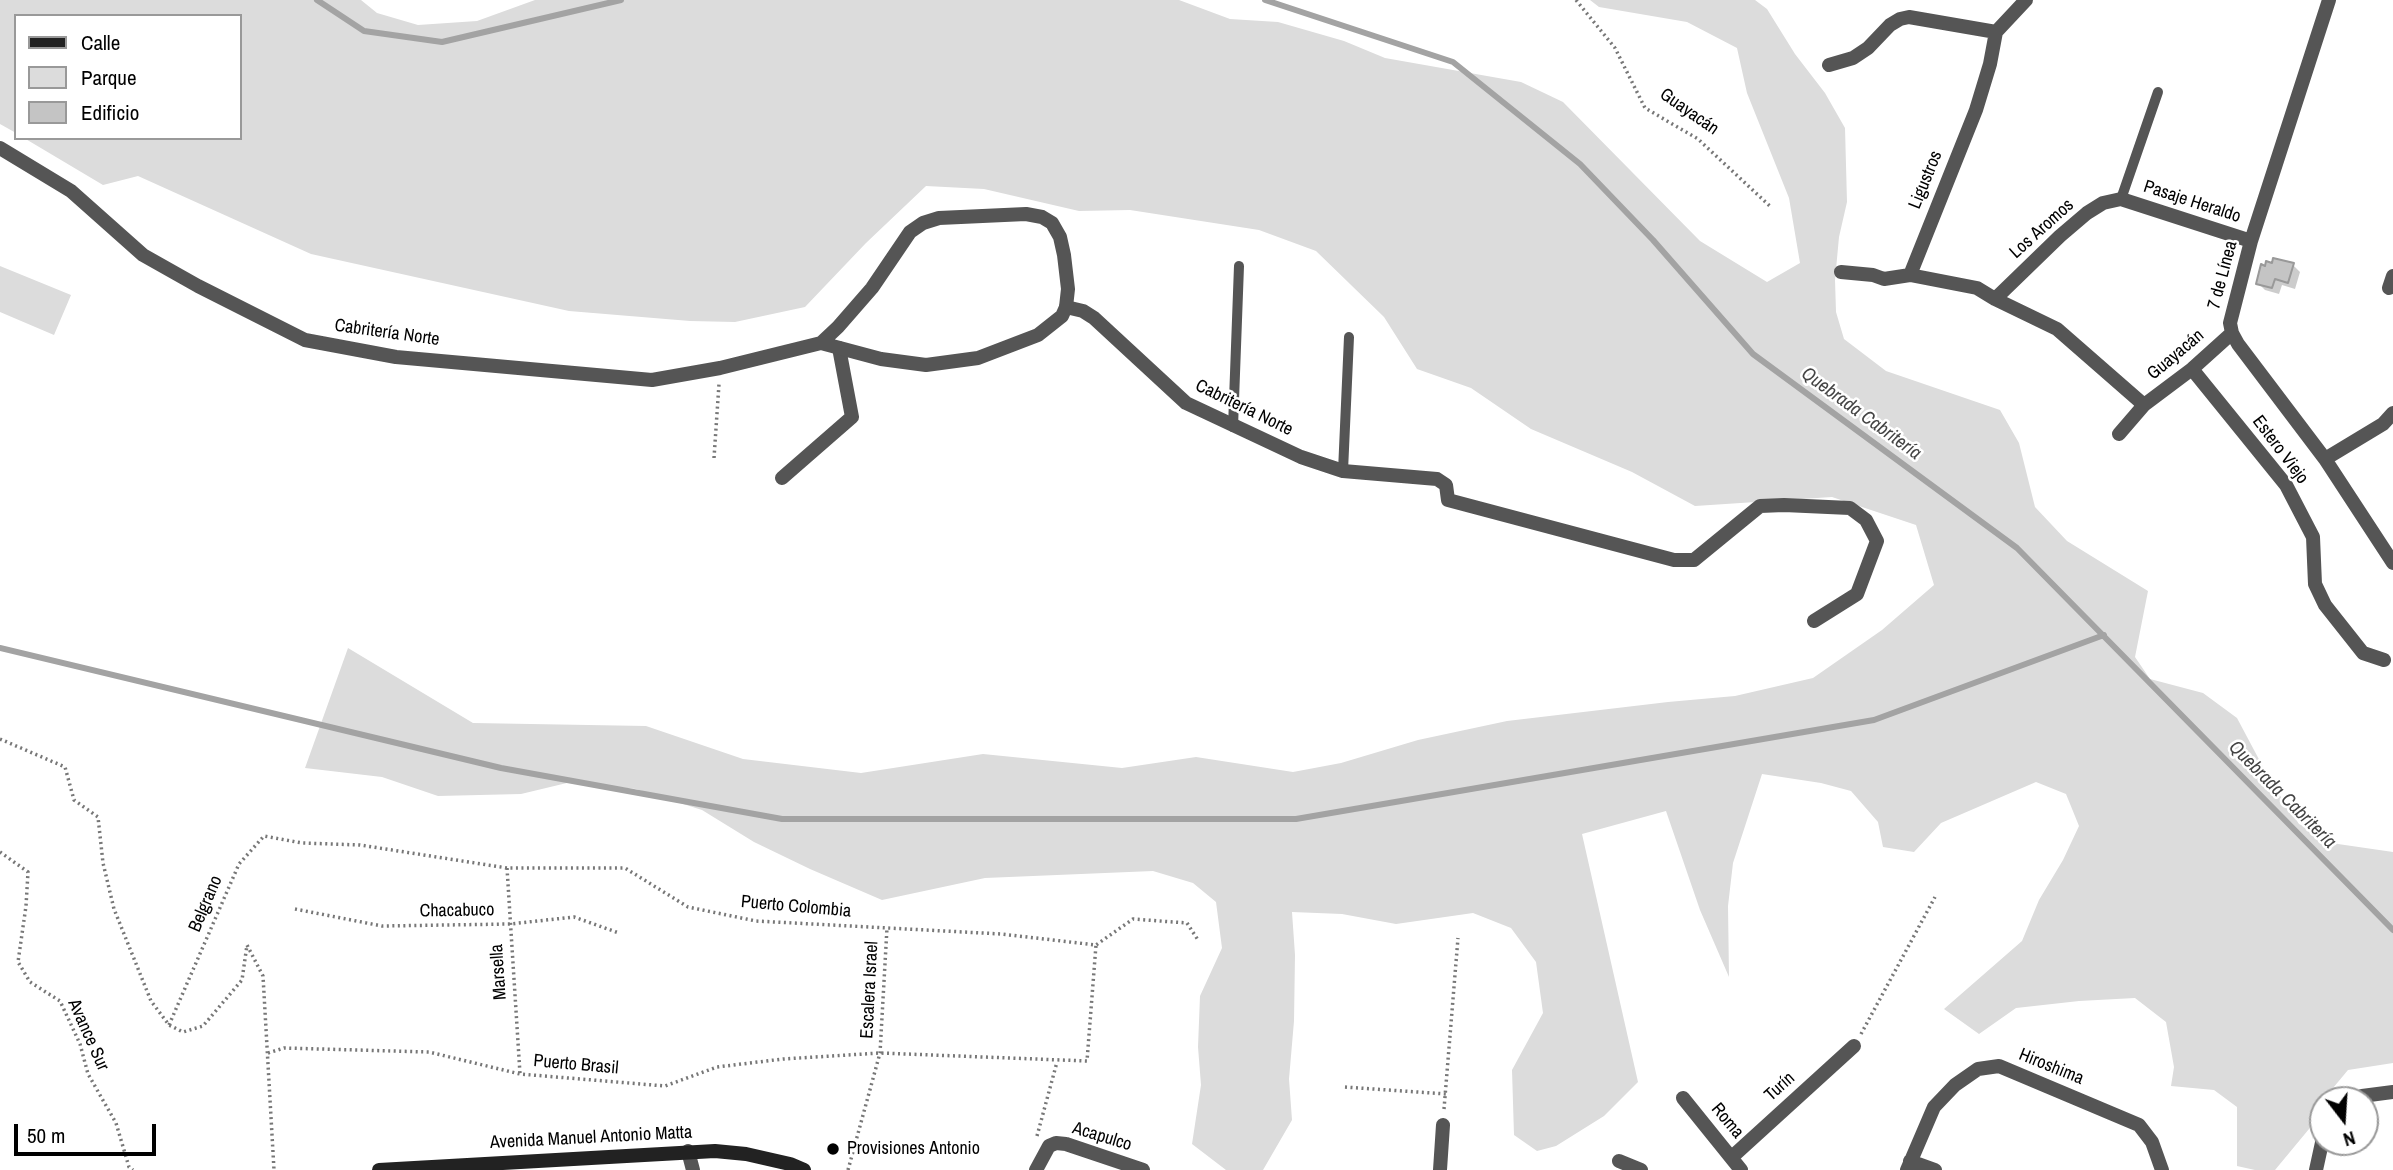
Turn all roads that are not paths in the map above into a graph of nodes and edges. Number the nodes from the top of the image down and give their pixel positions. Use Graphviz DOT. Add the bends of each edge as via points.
graph roads {
  1 [pos="2026,0"];
  2 [pos="2329,0"];
  3 [pos="1996,32"];
  4 [pos="1829,65"];
  5 [pos="2158,92"];
  6 [pos="0,148"];
  7 [pos="2121,199"];
  8 [pos="2251,241"];
  9 [pos="1239,266"];
  10 [pos="1841,272"];
  11 [pos="1910,275"];
  12 [pos="1995,299"];
  13 [pos="1066,307"];
  14 [pos="2232,333"];
  15 [pos="1349,337"];
  16 [pos="821,343"];
  17 [pos="839,348"];
  18 [pos="2192,369"];
  19 [pos="2144,405"];
  20 [pos="2393,413"];
  21 [pos="1233,427"];
  22 [pos="2119,434"];
  23 [pos="2325,459"];
  24 [pos="1343,471"];
  25 [pos="782,478"];
  26 [pos="2393,563"];
  27 [pos="1814,621"];
  28 [pos="2384,660"];
  29 [pos="1854,1046"];
  30 [pos="1683,1098"];
  31 [pos="1443,1125"];
  32 [pos="688,1151"];
  33 [pos="1732,1157"];
  34 [pos="1619,1161"];
  35 [pos="505,1166"];
  36 [pos="1909,1166"];
  37 [pos="379,1170"];
  38 [pos="693,1170"];
  39 [pos="804,1170"];
  40 [pos="1036,1170"];
  41 [pos="1143,1170"];
  42 [pos="1440,1170"];
  43 [pos="1641,1170"];
  44 [pos="1741,1170"];
  45 [pos="1935,1170"];
  46 [pos="2162,1170"];
  1 -- 3 [label="street"];
  2 -- 8 [label="street, 7 de Línea"];
  3 -- 4 [label="street" via="1900,19 1853,58"];
  3 -- 11 [label="street, Ligustros" via="1976,110"];
  5 -- 7 [label="lane"];
  6 -- 16 [label="street, Cabritería Norte" via="71,191 143,255 305,340 396,357 652,380"];
  7 -- 8 [label="street, Pasaje Heraldo"];
  7 -- 12 [label="street, Los Aromos" via="2087,213"];
  8 -- 14 [label="street, 7 de Línea" via="2230,323"];
  9 -- 21 [label="lane"];
  10 -- 11 [label="street" via="1884,279"];
  11 -- 12 [label="street, Guayacán" via="1977,288"];
  12 -- 19 [label="street, Guayacán" via="2057,329"];
  13 -- 16 [label="street" via="1064,255 1052,223 1026,214 939,218 910,232 872,288"];
  13 -- 17 [label="street, Cabritería Norte" via="1062,316 1038,335 953,363 926,365"];
  13 -- 21 [label="street, Cabritería Norte" via="1094,318 1186,403"];
  14 -- 18 [label="street, Guayacán"];
  14 -- 23 [label="street, 7 de Línea"];
  15 -- 24 [label="lane"];
  16 -- 17 [label="street, Cabritería Norte"];
  17 -- 25 [label="street" via="852,417"];
  18 -- 19 [label="street, Guayacán"];
  18 -- 28 [label="street, Estero Viejo" via="2286,485 2314,537 2315,584 2325,605 2363,653"];
  19 -- 22 [label="street, Guayacán"];
  20 -- 23 [label="street" via="2382,425"];
  21 -- 24 [label="street, Cabritería Norte"];
  23 -- 26 [label="street, 7 de Línea"];
  24 -- 27 [label="street, Cabritería Norte" via="1437,479 1446,485 1448,500 1674,560 1694,560 1760,506 1850,508 1866,520 1877,541 1857,594"];
  29 -- 33 [label="street, Turín"];
  30 -- 33 [label="street, Roma"];
  31 -- 42 [label="street"];
  32 -- 35 [label="main road, Avenida Manuel Antonio Matta"];
  32 -- 38 [label="street"];
  32 -- 39 [label="main road, Avenida Manuel Antonio Matta" via="746,1154"];
  33 -- 44 [label="street, Roma"];
  34 -- 43 [label="street"];
  35 -- 37 [label="main road, Avenida Manuel Antonio Matta"];
  36 -- 45 [label="street"];
  36 -- 46 [label="street, Hiroshima" via="1934,1107 1978,1069 1999,1066 2139,1125 2152,1142"];
  40 -- 41 [label="street, Acapulco" via="1049,1146 1056,1143"];
}
